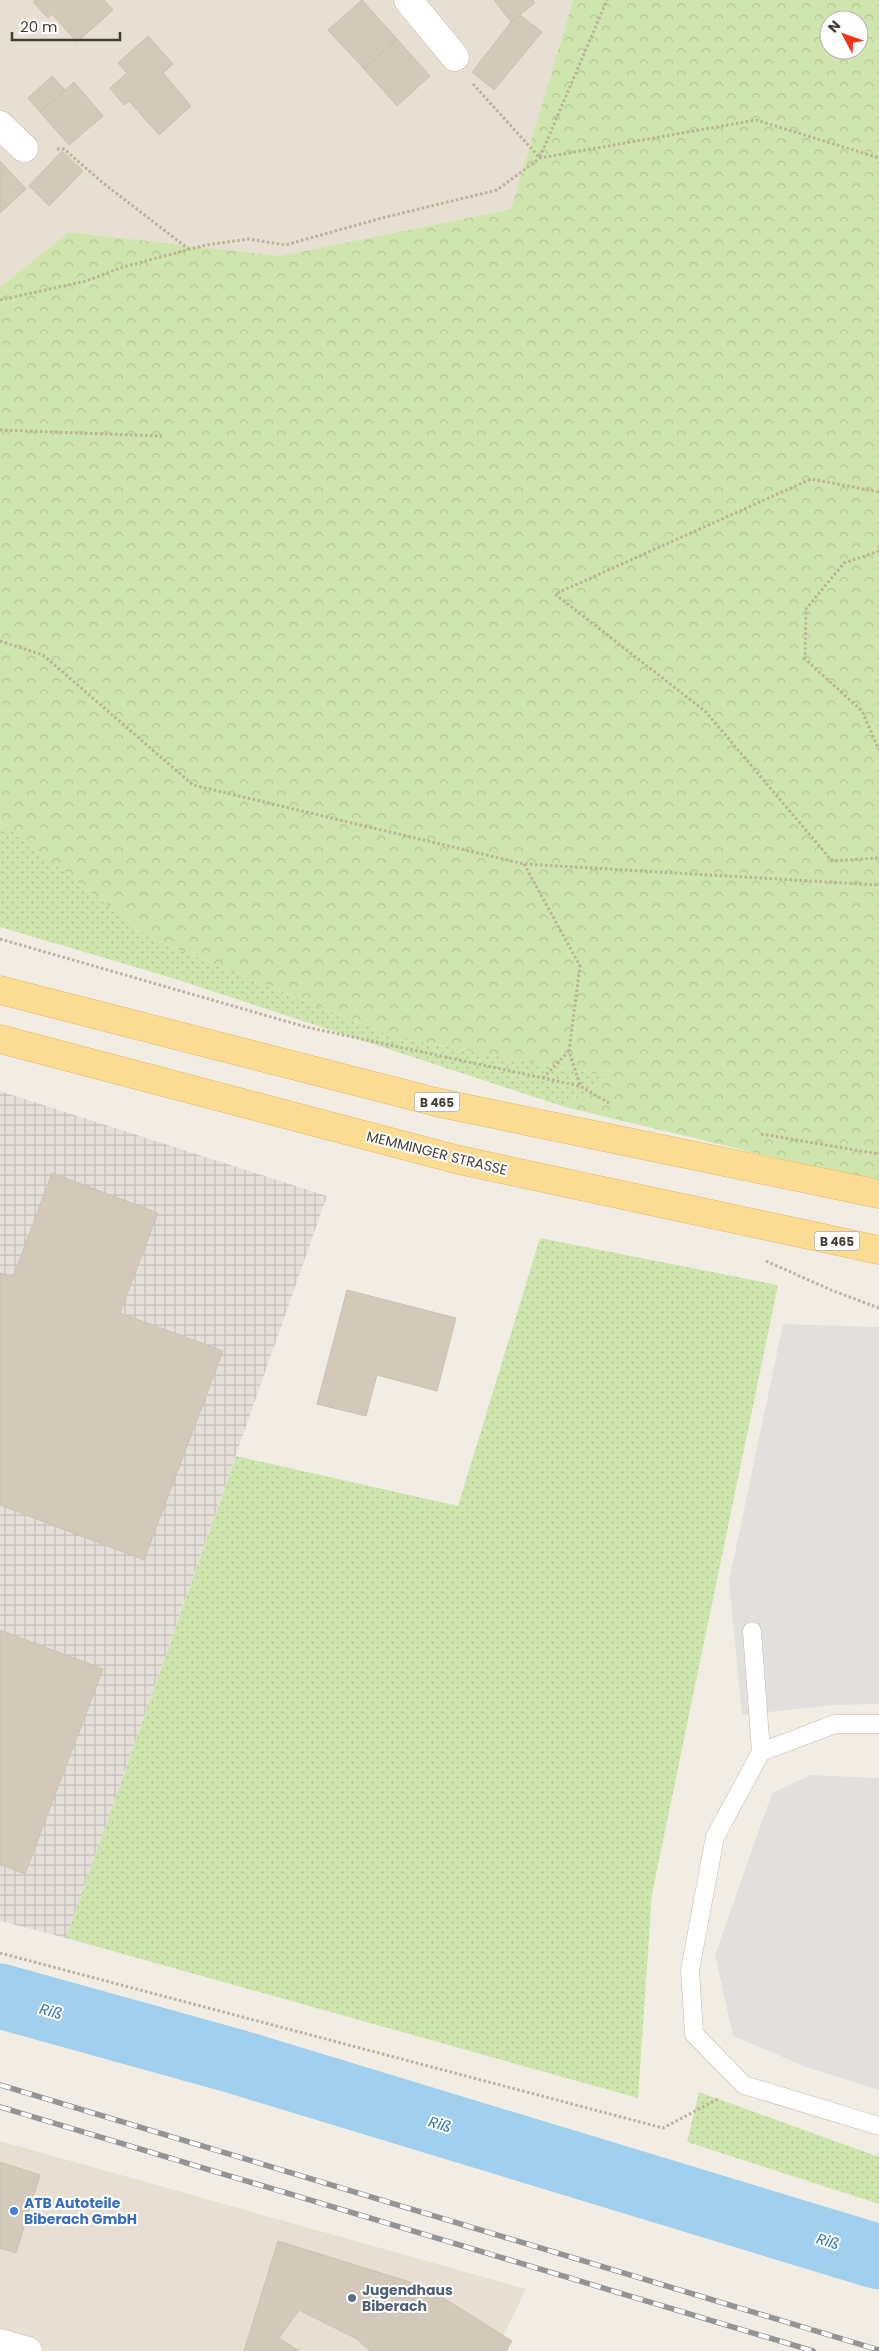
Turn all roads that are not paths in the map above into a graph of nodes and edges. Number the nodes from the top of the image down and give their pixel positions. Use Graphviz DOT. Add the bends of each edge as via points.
graph roads {
  1 [pos="408,0"];
  2 [pos="455,56"];
  3 [pos="0,125"];
  4 [pos="24,148"];
  5 [pos="0,990"];
  6 [pos="0,1039"];
  7 [pos="879,1194"];
  8 [pos="879,1250"];
  9 [pos="752,1630"];
  10 [pos="879,1724"];
  11 [pos="761,1752"];
  12 [pos="879,2126"];
  13 [pos="0,2343"];
  14 [pos="28,2351"];
  1 -- 2 [label="street"];
  3 -- 4 [label="street"];
  5 -- 7 [label="main road, B 465" via="440,1103"];
  6 -- 8 [label="main road, MEMMINGER STRASSE / B 465" via="459,1160"];
  9 -- 11 [label="lane"];
  10 -- 11 [label="lane" via="835,1724"];
  11 -- 12 [label="lane" via="715,1837 690,1970 694,2034 744,2085"];
  13 -- 14 [label="street"];
}
